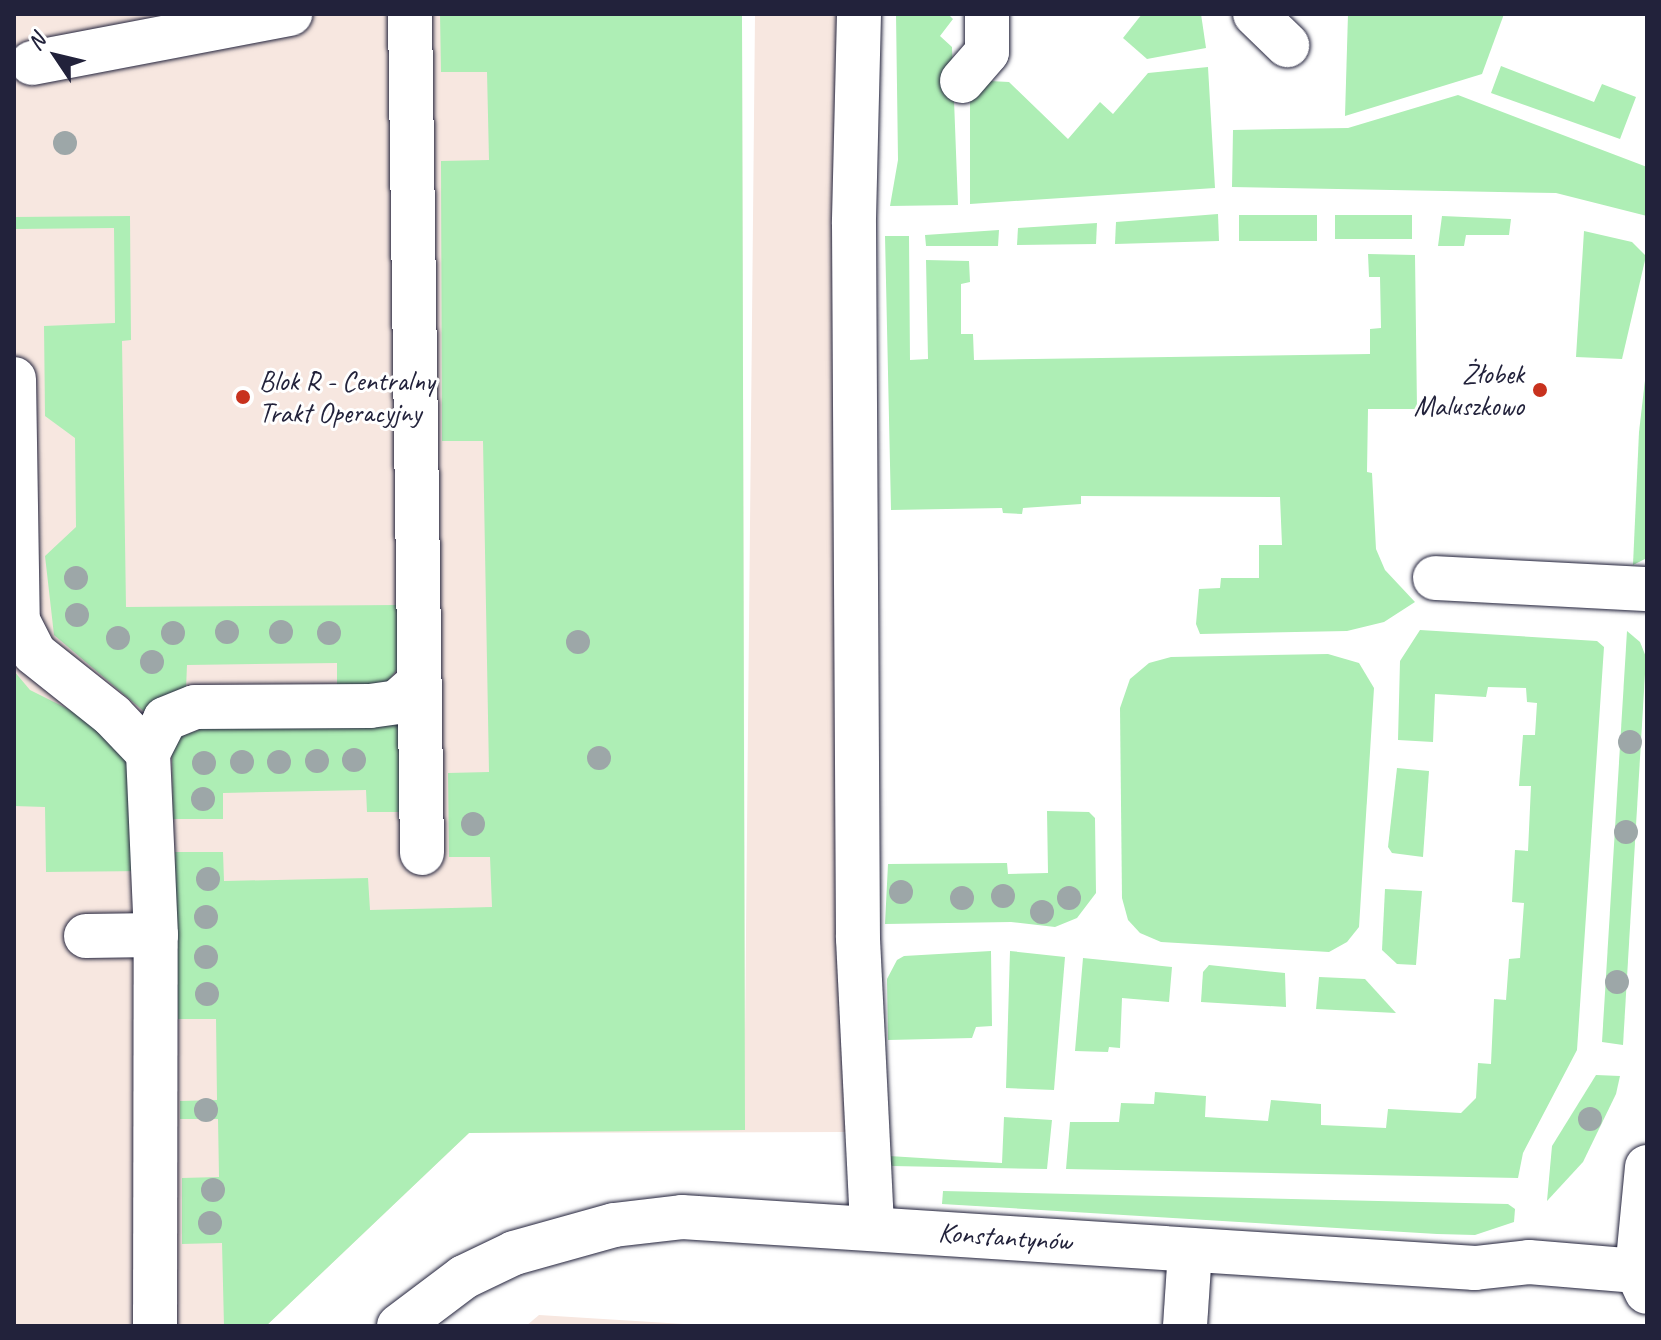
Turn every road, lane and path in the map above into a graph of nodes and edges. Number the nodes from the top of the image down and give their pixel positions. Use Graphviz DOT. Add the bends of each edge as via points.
graph roads {
  1 [pos="290,14"];
  2 [pos="410,14"];
  3 [pos="859,14"];
  4 [pos="987,14"];
  5 [pos="1255,14"];
  6 [pos="1287,45"];
  7 [pos="32,63"];
  8 [pos="962,81"];
  9 [pos="14,379"];
  10 [pos="1435,578"];
  11 [pos="1647,589"];
  12 [pos="419,683"];
  13 [pos="148,753"];
  14 [pos="422,853"];
  15 [pos="156,935"];
  16 [pos="86,936"];
  17 [pos="1647,1167"];
  18 [pos="872,1226"];
  19 [pos="1190,1250"];
  20 [pos="1642,1281"];
  21 [pos="155,1326"];
  22 [pos="399,1326"];
  23 [pos="1185,1326"];
  1 -- 7 [label="street"];
  2 -- 12 [label="street"];
  3 -- 18 [label="street" via="854,224 858,939"];
  4 -- 8 [label="street" via="987,52"];
  5 -- 6 [label="street"];
  9 -- 13 [label="street" via="18,621 34,653 112,715"];
  10 -- 11 [label="street"];
  12 -- 13 [label="street" via="397,702 370,706 195,707 165,719"];
  12 -- 14 [label="street"];
  13 -- 15 [label="street"];
  15 -- 16 [label="street"];
  15 -- 21 [label="street"];
  17 -- 20 [label="street"];
  18 -- 19 [label="street, Konstantynów"];
  18 -- 22 [label="street, Konstantynów" via="682,1217 614,1225 514,1253 464,1277"];
  19 -- 20 [label="street, Konstantynów" via="1475,1268 1529,1262"];
  19 -- 23 [label="street"];
}
